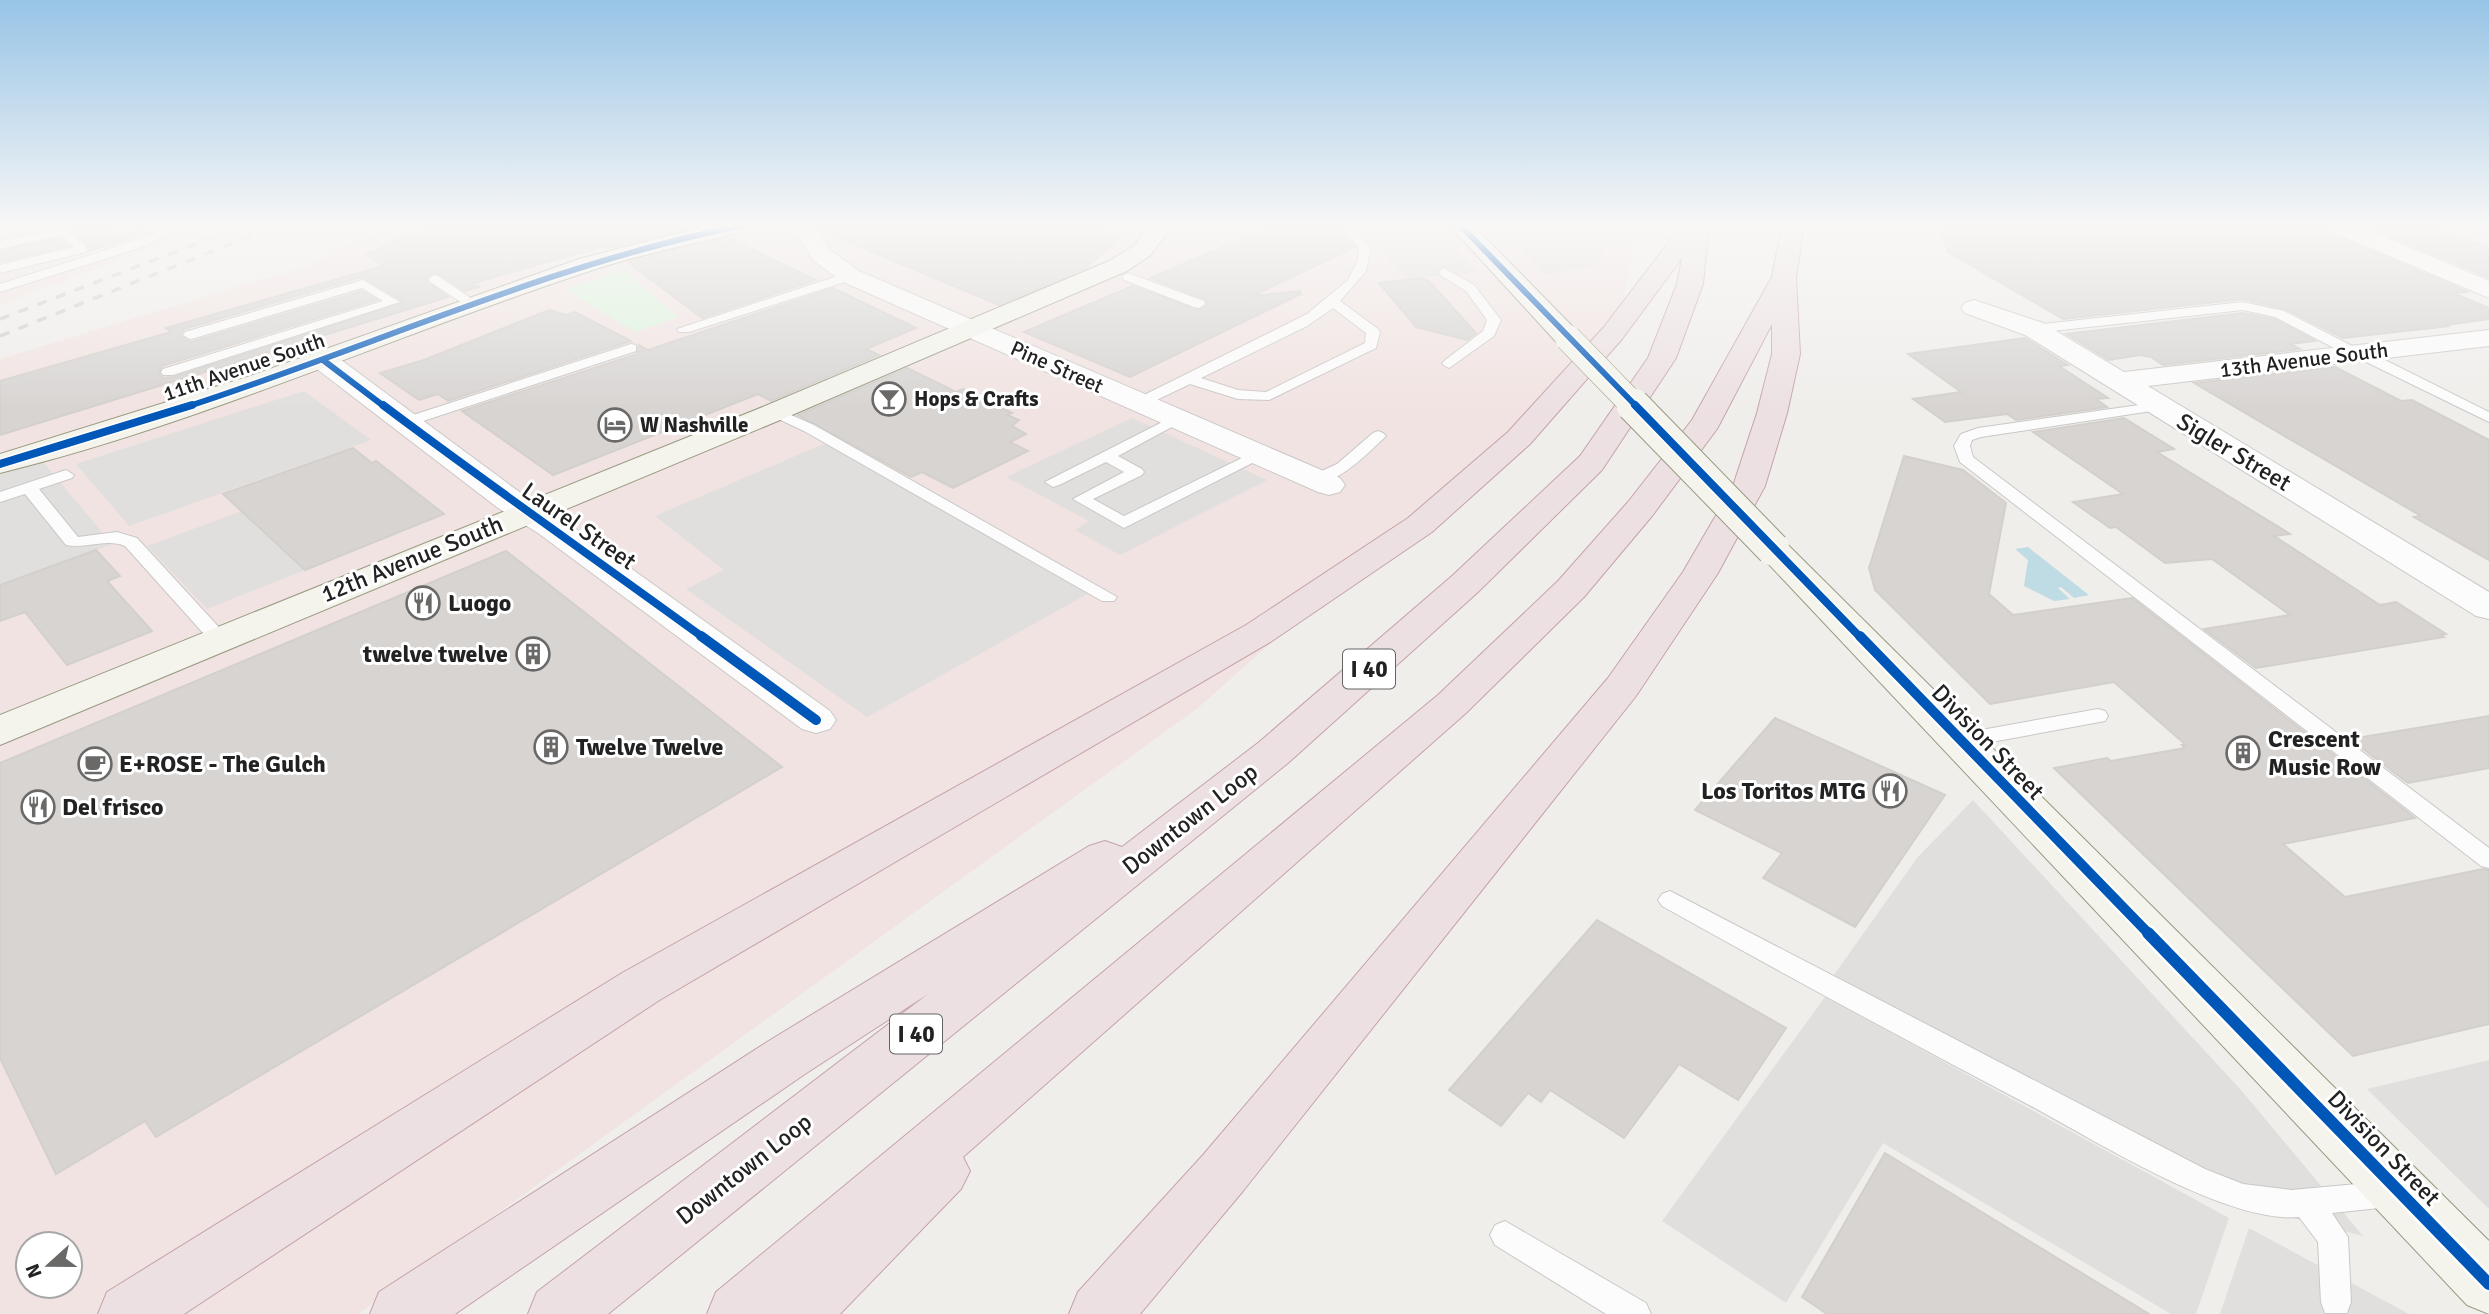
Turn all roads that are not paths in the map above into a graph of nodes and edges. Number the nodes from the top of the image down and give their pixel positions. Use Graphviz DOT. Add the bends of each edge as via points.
graph roads {
  1 [pos="352,287"];
  2 [pos="369,287"];
  3 [pos="448,287"];
  4 [pos="520,287"];
  5 [pos="815,287"];
  6 [pos="875,287"];
  7 [pos="1068,287"];
  8 [pos="1155,287"];
  9 [pos="1347,287"];
  10 [pos="1469,287"];
  11 [pos="1520,287"];
  12 [pos="1648,287"];
  13 [pos="1689,287"];
  14 [pos="1771,287"];
  15 [pos="1787,287"];
  16 [pos="1333,302"];
  17 [pos="472,303"];
  18 [pos="1199,304"];
  19 [pos="1974,309"];
  20 [pos="969,329"];
  21 [pos="2034,329"];
  22 [pos="684,330"];
  23 [pos="190,335"];
  24 [pos="2489,338"];
  25 [pos="631,348"];
  26 [pos="2358,353"];
  27 [pos="323,360"];
  28 [pos="1449,364"];
  29 [pos="168,372"];
  30 [pos="1188,378"];
  31 [pos="2119,381"];
  32 [pos="1139,403"];
  33 [pos="2160,406"];
  34 [pos="775,412"];
  35 [pos="2489,418"];
  36 [pos="1176,419"];
  37 [pos="406,422"];
  38 [pos="1378,436"];
  39 [pos="46,450"];
  40 [pos="1106,456"];
  41 [pos="1258,456"];
  42 [pos="0,464"];
  43 [pos="1053,482"];
  44 [pos="1322,483"];
  45 [pos="28,487"];
  46 [pos="0,497"];
  47 [pos="527,512"];
  48 [pos="1108,597"];
  49 [pos="2489,608"];
  50 [pos="219,639"];
  51 [pos="2098,716"];
  52 [pos="816,720"];
  53 [pos="0,731"];
  54 [pos="1959,741"];
  55 [pos="1273,753"];
  56 [pos="2489,860"];
  57 [pos="1670,900"];
  58 [pos="1157,958"];
  59 [pos="2400,1193"];
  60 [pos="2306,1203"];
  61 [pos="1505,1235"];
  62 [pos="2489,1284"];
  63 [pos="2336,1302"];
  64 [pos="129,1314"];
  65 [pos="401,1314"];
  66 [pos="559,1314"];
  67 [pos="738,1314"];
  68 [pos="797,1314"];
  69 [pos="1100,1314"];
  70 [pos="1635,1314"];
  1 -- 23 [label="lane"];
  2 -- 29 [label="lane" via="394,302"];
  3 -- 17 [label="lane"];
  4 -- 17 [label="main road, 11th Avenue South"];
  5 -- 22 [label="lane"];
  6 -- 20 [label="street, Pine Street"];
  7 -- 20 [label="main road, 12th Avenue South"];
  8 -- 18 [label="lane"];
  9 -- 16 [label="lane"];
  10 -- 28 [label="lane" via="1494,320 1489,333"];
  11 -- 54 [label="main road, Division Street, bridge"];
  12 -- 64 [label="highway" via="1519,438 1420,525 1259,633 640,987"];
  13 -- 55 [label="highway, Downtown Loop / I 40" via="1662,358 1591,463 1465,584"];
  14 -- 58 [label="highway" via="1706,423 1571,589 1452,705"];
  15 -- 69 [label="highway" via="1786,354 1772,413 1749,486 1700,573 1613,698 1232,1162"];
  16 -- 30 [label="lane" via="1302,323"];
  16 -- 30 [label="lane" via="1373,332 1371,345 1269,396 1251,398"];
  17 -- 27 [label="main road, 11th Avenue South"];
  19 -- 21 [label="street, Sigler Street"];
  20 -- 32 [label="street, Pine Street"];
  20 -- 34 [label="main road, 12th Avenue South"];
  21 -- 26 [label="lane" via="2244,306 2279,314"];
  21 -- 31 [label="street, Sigler Street"];
  24 -- 26 [label="street, 13th Avenue South"];
  25 -- 37 [label="lane"];
  26 -- 31 [label="street, 13th Avenue South"];
  26 -- 35 [label="lane"];
  27 -- 37 [label="street, Laurel Street"];
  27 -- 39 [label="main road, 11th Avenue South"];
  30 -- 32 [label="lane"];
  31 -- 33 [label="street, Sigler Street"];
  32 -- 36 [label="street, Pine Street"];
  33 -- 49 [label="street, Sigler Street"];
  33 -- 56 [label="lane" via="1978,433 1966,437 1962,446 1966,459"];
  34 -- 47 [label="main road, 12th Avenue South"];
  34 -- 48 [label="lane"];
  36 -- 40 [label="lane"];
  36 -- 41 [label="street, Pine Street"];
  37 -- 47 [label="street, Laurel Street"];
  38 -- 44 [label="lane"];
  39 -- 42 [label="main road, 11th Avenue South"];
  39 -- 45 [label="lane" via="69,478"];
  40 -- 41 [label="lane" via="1136,472 1081,499 1124,523"];
  40 -- 43 [label="lane"];
  41 -- 44 [label="street, Pine Street"];
  45 -- 46 [label="lane"];
  45 -- 50 [label="lane" via="72,541 116,537 131,542"];
  47 -- 50 [label="main road, 12th Avenue South"];
  47 -- 52 [label="street, Laurel Street"];
  50 -- 53 [label="main road, 12th Avenue South"];
  51 -- 54 [label="lane"];
  54 -- 59 [label="main road, Division Street"];
  55 -- 65 [label="highway" via="786,1058"];
  55 -- 66 [label="highway, Downtown Loop / I 40"];
  57 -- 60 [label="lane" via="2194,1178 2242,1197"];
  58 -- 67 [label="highway"];
  58 -- 68 [label="highway"];
  59 -- 60 [label="lane"];
  59 -- 62 [label="main road, Division Street"];
  60 -- 63 [label="lane" via="2333,1237"];
  61 -- 70 [label="lane"];
}
